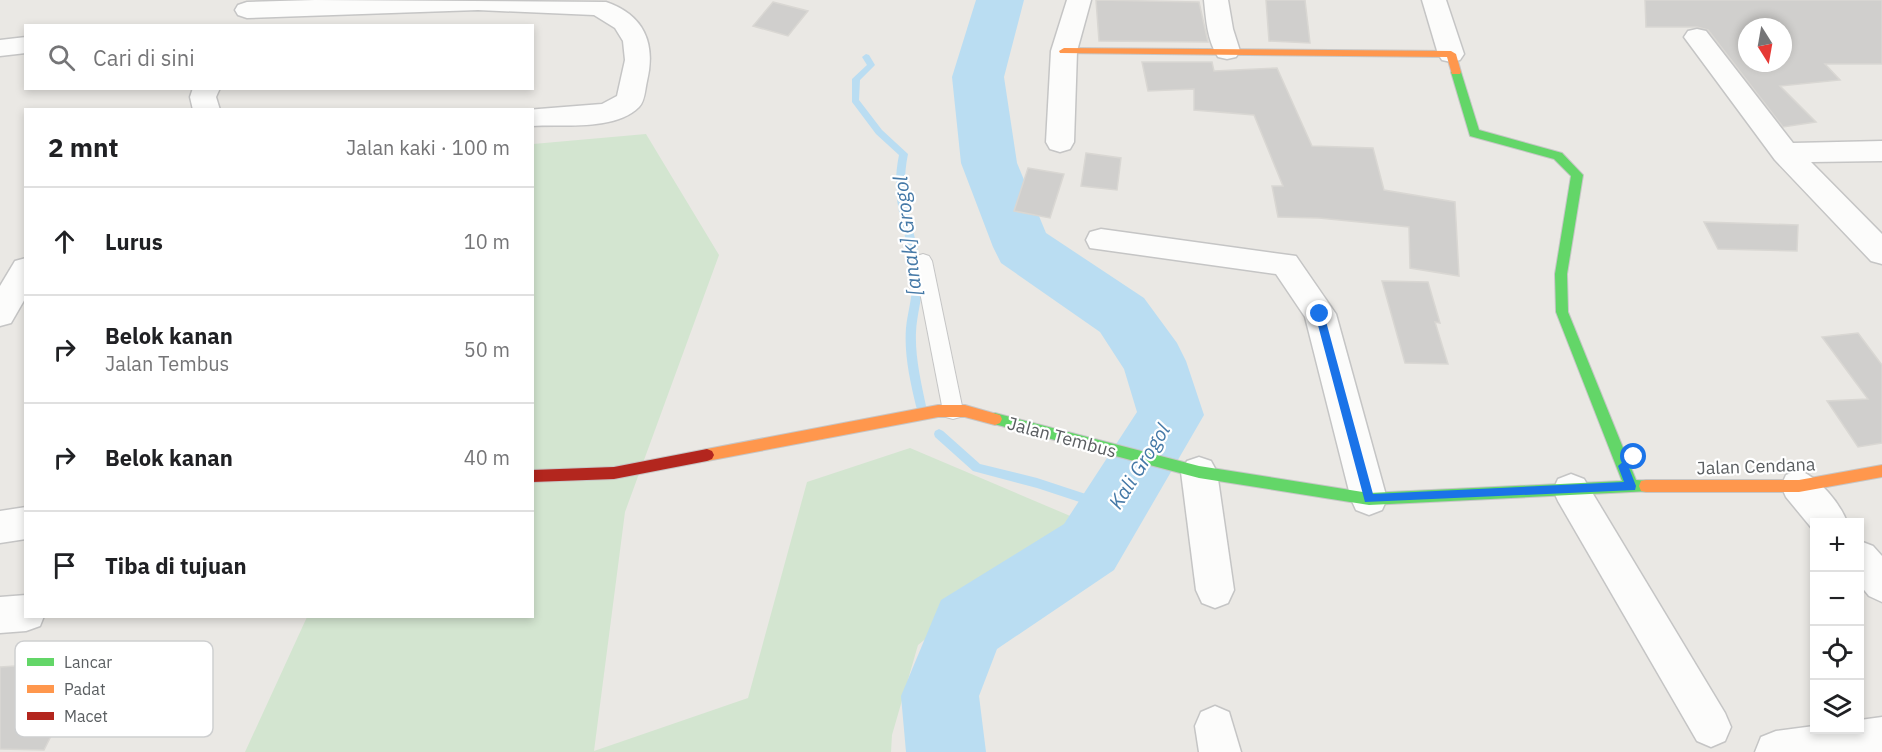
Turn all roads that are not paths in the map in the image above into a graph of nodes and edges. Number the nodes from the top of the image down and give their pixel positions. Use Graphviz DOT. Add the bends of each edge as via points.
graph roads {
  1 [pos="1079,0"];
  2 [pos="1216,0"];
  3 [pos="1434,0"];
  4 [pos="478,1"];
  5 [pos="423,2"];
  6 [pos="245,12"];
  7 [pos="1697,37"];
  8 [pos="24,45"];
  9 [pos="0,48"];
  10 [pos="1064,51"];
  11 [pos="1227,51"];
  12 [pos="1451,54"];
  13 [pos="206,90"];
  14 [pos="206,108"];
  15 [pos="534,117"];
  16 [pos="1060,141"];
  17 [pos="1882,151"];
  18 [pos="1785,153"];
  19 [pos="1101,240"];
  20 [pos="1882,253"];
  21 [pos="923,261"];
  22 [pos="24,273"];
  23 [pos="0,316"];
  24 [pos="24,322"];
  25 [pos="1613,399"];
  26 [pos="953,411"];
  27 [pos="1623,466"];
  28 [pos="1189,469"];
  29 [pos="1882,471"];
  30 [pos="534,476"];
  31 [pos="1631,486"];
  32 [pos="1798,486"];
  33 [pos="1571,489"];
  34 [pos="1369,499"];
  35 [pos="1826,518"];
  36 [pos="24,523"];
  37 [pos="0,526"];
  38 [pos="1864,563"];
  39 [pos="1882,584"];
  40 [pos="1215,590"];
  41 [pos="24,613"];
  42 [pos="0,615"];
  43 [pos="1711,727"];
  44 [pos="1882,738"];
  45 [pos="1776,752"];
  1 -- 10 [label="street"];
  2 -- 11 [label="street"];
  3 -- 12 [label="street"];
  4 -- 5 [label="street"];
  4 -- 15 [label="street" via="597,7 614,12 623,20 639,50 629,101 607,113"];
  5 -- 6 [label="street"];
  7 -- 18 [label="street"];
  8 -- 9 [label="street"];
  10 -- 11 [label="street"];
  10 -- 16 [label="street"];
  11 -- 12 [label="street"];
  12 -- 27 [label="street" via="1474,133 1558,156 1577,175 1561,274 1562,312"];
  13 -- 14 [label="street" via="203,97"];
  17 -- 18 [label="street"];
  18 -- 20 [label="street"];
  19 -- 34 [label="street" via="1285,264 1320,314"];
  21 -- 26 [label="lane"];
  22 -- 23 [label="street"];
  23 -- 24 [label="street"];
  25 -- 27 [label="lane" via="1634,457"];
  26 -- 28 [label="street, Jalan Tembus"];
  26 -- 30 [label="street, Jalan Tembus" via="614,473"];
  27 -- 31 [label="street"];
  28 -- 34 [label="street, Jalan Tembus"];
  28 -- 40 [label="street"];
  29 -- 32 [label="street, Jalan Cendana"];
  31 -- 32 [label="street, Jalan Cendana"];
  31 -- 33 [label="street, Jalan Tembus"];
  32 -- 35 [label="street"];
  33 -- 34 [label="street, Jalan Tembus"];
  33 -- 43 [label="street"];
  36 -- 37 [label="street"];
  38 -- 39 [label="street"];
  41 -- 42 [label="street"];
  44 -- 45 [label="street"];
}
